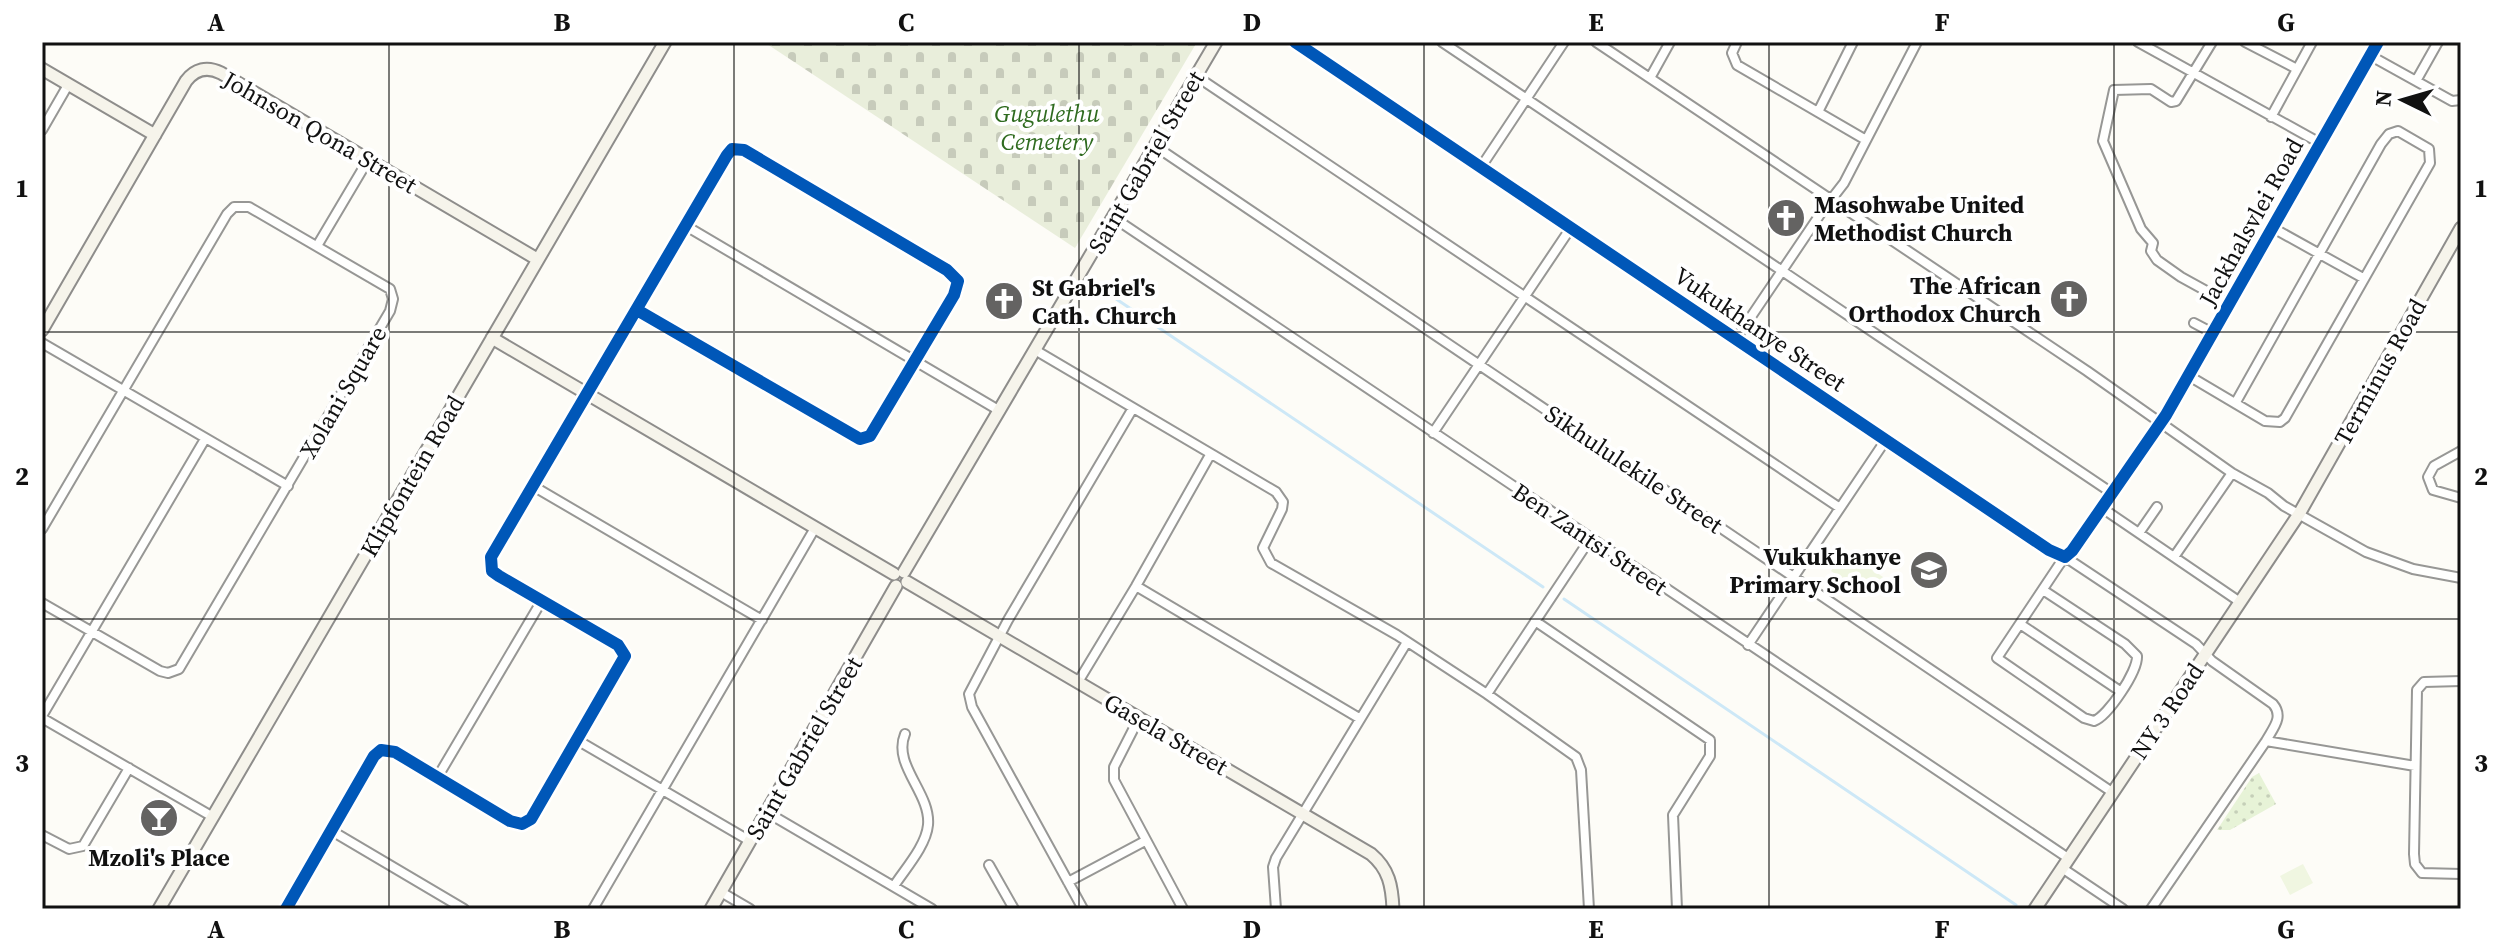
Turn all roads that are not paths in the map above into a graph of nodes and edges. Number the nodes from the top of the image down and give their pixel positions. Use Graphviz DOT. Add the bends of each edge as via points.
graph roads {
  1 [pos="665,42"];
  2 [pos="1216,42"];
  3 [pos="1295,42"];
  4 [pos="1442,42"];
  5 [pos="1564,42"];
  6 [pos="1596,42"];
  7 [pos="1670,42"];
  8 [pos="1737,42"];
  9 [pos="1853,42"];
  10 [pos="1917,42"];
  11 [pos="2138,42"];
  12 [pos="2212,42"];
  13 [pos="2245,42"];
  14 [pos="2312,42"];
  15 [pos="2378,42"];
  16 [pos="2438,42"];
  17 [pos="2261,46"];
  18 [pos="2371,56"];
  19 [pos="42,69"];
  20 [pos="2297,69"];
  21 [pos="2194,74"];
  22 [pos="1196,76"];
  23 [pos="1650,78"];
  24 [pos="2416,81"];
  25 [pos="68,85"];
  26 [pos="1527,99"];
  27 [pos="2461,100"];
  28 [pos="1818,112"];
  29 [pos="2271,117"];
  30 [pos="42,130"];
  31 [pos="155,135"];
  32 [pos="1866,140"];
  33 [pos="2320,143"];
  34 [pos="1155,146"];
  35 [pos="368,160"];
  36 [pos="1481,167"];
  37 [pos="1831,200"];
  38 [pos="1114,218"];
  39 [pos="686,226"];
  40 [pos="2273,228"];
  41 [pos="2461,228"];
  42 [pos="1570,229"];
  43 [pos="2457,245"];
  44 [pos="317,246"];
  45 [pos="2320,254"];
  46 [pos="537,259"];
  47 [pos="1782,270"];
  48 [pos="2363,278"];
  49 [pos="1524,295"];
  50 [pos="2230,304"];
  51 [pos="637,310"];
  52 [pos="2194,323"];
  53 [pos="42,330"];
  54 [pos="2213,333"];
  55 [pos="492,338"];
  56 [pos="1736,339"];
  57 [pos="42,343"];
  58 [pos="1035,350"];
  59 [pos="914,361"];
  60 [pos="1479,364"];
  61 [pos="2189,376"];
  62 [pos="124,390"];
  63 [pos="587,394"];
  64 [pos="2236,402"];
  65 [pos="1133,408"];
  66 [pos="1000,411"];
  67 [pos="2160,423"];
  68 [pos="1433,433"];
  69 [pos="205,439"];
  70 [pos="1885,441"];
  71 [pos="2461,451"];
  72 [pos="1210,455"];
  73 [pos="2232,473"];
  74 [pos="288,486"];
  75 [pos="533,486"];
  76 [pos="2112,493"];
  77 [pos="2461,498"];
  78 [pos="2157,507"];
  79 [pos="1840,508"];
  80 [pos="2102,508"];
  81 [pos="2299,514"];
  82 [pos="815,528"];
  83 [pos="42,529"];
  84 [pos="2139,533"];
  85 [pos="1590,539"];
  86 [pos="2065,557"];
  87 [pos="2174,557"];
  88 [pos="1794,576"];
  89 [pos="2461,578"];
  90 [pos="900,579"];
  91 [pos="1136,586"];
  92 [pos="2043,590"];
  93 [pos="541,602"];
  94 [pos="2240,602"];
  95 [pos="42,603"];
  96 [pos="762,620"];
  97 [pos="1535,621"];
  98 [pos="2020,624"];
  99 [pos="93,632"];
  100 [pos="999,636"];
  101 [pos="1407,642"];
  102 [pos="1748,645"];
  103 [pos="2206,653"];
  104 [pos="2461,681"];
  105 [pos="1078,682"];
  106 [pos="2120,691"];
  107 [pos="1487,694"];
  108 [pos="42,717"];
  109 [pos="1139,718"];
  110 [pos="1359,718"];
  111 [pos="905,734"];
  112 [pos="577,740"];
  113 [pos="2266,741"];
  114 [pos="2415,766"];
  115 [pos="129,768"];
  116 [pos="437,778"];
  117 [pos="663,791"];
  118 [pos="2112,792"];
  119 [pos="768,813"];
  120 [pos="1304,814"];
  121 [pos="213,817"];
  122 [pos="332,831"];
  123 [pos="42,835"];
  124 [pos="750,841"];
  125 [pos="1145,841"];
  126 [pos="2065,863"];
  127 [pos="989,865"];
  128 [pos="2461,874"];
  129 [pos="1068,882"];
  130 [pos="894,886"];
  131 [pos="721,892"];
  132 [pos="159,909"];
  133 [pos="286,909"];
  134 [pos="464,909"];
  135 [pos="593,909"];
  136 [pos="711,909"];
  137 [pos="750,909"];
  138 [pos="932,909"];
  139 [pos="1014,909"];
  140 [pos="1083,909"];
  141 [pos="1183,909"];
  142 [pos="1276,909"];
  143 [pos="1393,909"];
  144 [pos="1589,909"];
  145 [pos="1677,909"];
  146 [pos="2035,909"];
  147 [pos="2123,909"];
  148 [pos="2151,909"];
  1 -- 46 [label="street, Klipfontein Road"];
  2 -- 22 [label="street, Saint Gabriel Street"];
  3 -- 36 [label="street, Vukukhanye Street"];
  4 -- 26 [label="street"];
  5 -- 26 [label="street"];
  6 -- 23 [label="street"];
  7 -- 23 [label="street"];
  8 -- 28 [label="street" via="1732,53 1737,65"];
  9 -- 28 [label="street"];
  10 -- 32 [label="street"];
  11 -- 21 [label="street"];
  12 -- 21 [label="street"];
  13 -- 17 [label="street"];
  14 -- 20 [label="street"];
  15 -- 18 [label="street, Jackhalsvlei Road"];
  16 -- 24 [label="street"];
  17 -- 20 [label="street"];
  18 -- 24 [label="street"];
  18 -- 33 [label="street, Jackhalsvlei Road"];
  19 -- 25 [label="street"];
  20 -- 29 [label="street"];
  21 -- 29 [label="street"];
  21 -- 50 [label="street" via="2171,102 2146,88 2114,90 2103,141 2157,260"];
  22 -- 34 [label="street, Saint Gabriel Street"];
  22 -- 49 [label="street"];
  23 -- 37 [label="street"];
  24 -- 27 [label="street" via="2452,101"];
  25 -- 30 [label="street"];
  25 -- 31 [label="street"];
  26 -- 36 [label="street"];
  26 -- 47 [label="street"];
  28 -- 32 [label="street"];
  29 -- 33 [label="street"];
  31 -- 35 [label="street, Johnson Qona Street" via="191,75 212,69"];
  31 -- 53 [label="street, Johnson Qona Street"];
  32 -- 37 [label="street"];
  33 -- 40 [label="street, Jackhalsvlei Road"];
  34 -- 38 [label="street, Saint Gabriel Street"];
  34 -- 60 [label="street, Sikhululekile Street"];
  35 -- 44 [label="street"];
  35 -- 46 [label="street, Johnson Qona Street"];
  36 -- 42 [label="street, Vukukhanye Street"];
  37 -- 47 [label="street"];
  37 -- 67 [label="street"];
  38 -- 58 [label="street, Saint Gabriel Street"];
  38 -- 68 [label="street, Ben Zantsi Street"];
  39 -- 51 [label="street"];
  39 -- 59 [label="street"];
  39 -- 59 [label="street" via="732,149 744,150 947,270 958,281 954,295"];
  40 -- 45 [label="street"];
  40 -- 50 [label="street, Jackhalsvlei Road"];
  41 -- 43 [label="street, Terminus Road"];
  42 -- 49 [label="street"];
  42 -- 56 [label="street, Vukukhanye Street"];
  43 -- 81 [label="street, Terminus Road"];
  44 -- 62 [label="street, Xolani Square" via="249,207 234,207"];
  44 -- 74 [label="street, Xolani Square" via="388,287 393,303"];
  45 -- 48 [label="street"];
  45 -- 48 [label="street" via="2381,144 2394,131 2404,132 2429,149 2431,158"];
  45 -- 64 [label="street"];
  46 -- 55 [label="street, Klipfontein Road"];
  47 -- 56 [label="street"];
  47 -- 76 [label="street"];
  48 -- 64 [label="street" via="2285,418 2265,421"];
  49 -- 60 [label="street"];
  49 -- 79 [label="street"];
  50 -- 54 [label="street, Jackhalsvlei Road"];
  51 -- 59 [label="street" via="860,439 870,436"];
  51 -- 63 [label="street"];
  52 -- 54 [label="street"];
  54 -- 61 [label="street, Jackhalsvlei Road"];
  55 -- 63 [label="street, Gasela Street"];
  55 -- 121 [label="street, Klipfontein Road"];
  56 -- 70 [label="street, Vukukhanye Street"];
  57 -- 62 [label="street"];
  58 -- 65 [label="street"];
  58 -- 66 [label="street, Saint Gabriel Street"];
  59 -- 66 [label="street"];
  60 -- 68 [label="street"];
  60 -- 88 [label="street, Sikhululekile Street"];
  61 -- 64 [label="street"];
  61 -- 67 [label="street, Jackhalsvlei Road"];
  62 -- 69 [label="street"];
  62 -- 83 [label="street, Xolani Square"];
  63 -- 75 [label="street"];
  63 -- 82 [label="street, Gasela Street"];
  65 -- 72 [label="street"];
  65 -- 100 [label="street"];
  66 -- 90 [label="street, Saint Gabriel Street"];
  67 -- 73 [label="street"];
  67 -- 76 [label="street"];
  68 -- 85 [label="street, Ben Zantsi Street"];
  69 -- 74 [label="street"];
  69 -- 99 [label="street"];
  70 -- 79 [label="street"];
  70 -- 86 [label="street, Vukukhanye Street"];
  71 -- 77 [label="street" via="2434,466 2428,477 2433,490"];
  72 -- 91 [label="street"];
  72 -- 101 [label="street" via="1280,496 1280,514 1263,548 1271,563"];
  73 -- 81 [label="street"];
  73 -- 87 [label="street"];
  74 -- 99 [label="street, Xolani Square" via="179,669 160,671"];
  75 -- 93 [label="street" via="490,562 492,571"];
  75 -- 96 [label="street"];
  76 -- 80 [label="street"];
  78 -- 84 [label="street"];
  79 -- 88 [label="street"];
  80 -- 84 [label="street"];
  80 -- 86 [label="street"];
  81 -- 89 [label="street" via="2366,552"];
  81 -- 94 [label="street, NY 3 Road"];
  82 -- 90 [label="street, Gasela Street"];
  82 -- 96 [label="street"];
  84 -- 87 [label="street"];
  85 -- 97 [label="street"];
  85 -- 102 [label="street, Ben Zantsi Street"];
  86 -- 92 [label="street"];
  86 -- 103 [label="street, Vukukhanye Street"];
  87 -- 94 [label="street"];
  88 -- 102 [label="street"];
  88 -- 118 [label="street, Sikhululekile Street"];
  90 -- 100 [label="street, Gasela Street"];
  90 -- 119 [label="street, Saint Gabriel Street"];
  91 -- 105 [label="street"];
  91 -- 110 [label="street"];
  92 -- 98 [label="street"];
  92 -- 106 [label="street" via="2133,650 2136,667"];
  93 -- 112 [label="street" via="624,652"];
  93 -- 116 [label="street"];
  94 -- 103 [label="street, NY 3 Road"];
  95 -- 99 [label="street, Xolani Square"];
  96 -- 117 [label="street"];
  97 -- 107 [label="street"];
  97 -- 145 [label="street" via="1710,740 1710,756 1673,815"];
  98 -- 106 [label="street"];
  98 -- 106 [label="street" via="1997,658 2084,718 2104,716"];
  99 -- 108 [label="street"];
  100 -- 105 [label="street, Gasela Street"];
  100 -- 129 [label="street" via="969,700"];
  101 -- 107 [label="street"];
  101 -- 110 [label="street"];
  102 -- 126 [label="street, Ben Zantsi Street"];
  103 -- 113 [label="street, Vukukhanye Street" via="2276,707 2279,717"];
  103 -- 118 [label="street, NY 3 Road"];
  104 -- 114 [label="street" via="2424,682 2417,690"];
  105 -- 109 [label="street, Gasela Street"];
  107 -- 144 [label="street" via="1579,761"];
  108 -- 115 [label="street"];
  109 -- 120 [label="street, Gasela Street"];
  109 -- 125 [label="street" via="1113,774"];
  110 -- 120 [label="street"];
  111 -- 130 [label="street" via="902,749 928,826"];
  112 -- 116 [label="street" via="526,823 510,821"];
  112 -- 117 [label="street"];
  113 -- 114 [label="street"];
  113 -- 148 [label="street"];
  114 -- 128 [label="street" via="2415,864 2425,874"];
  115 -- 121 [label="street"];
  115 -- 123 [label="street" via="83,846 69,849"];
  116 -- 122 [label="street" via="395,752 381,750"];
  117 -- 124 [label="street"];
  117 -- 135 [label="street"];
  118 -- 126 [label="street, NY 3 Road"];
  119 -- 124 [label="street, Saint Gabriel Street"];
  119 -- 130 [label="street"];
  120 -- 142 [label="street" via="1273,867"];
  120 -- 143 [label="street, Gasela Street" via="1379,861 1392,887"];
  121 -- 132 [label="street, Klipfontein Road"];
  122 -- 133 [label="street"];
  122 -- 134 [label="street"];
  124 -- 131 [label="street, Saint Gabriel Street"];
  125 -- 129 [label="street"];
  125 -- 141 [label="street"];
  126 -- 146 [label="street, NY 3 Road"];
  126 -- 147 [label="street, Ben Zantsi Street"];
  127 -- 139 [label="street"];
  129 -- 140 [label="street"];
  130 -- 138 [label="street"];
  131 -- 136 [label="street, Saint Gabriel Street"];
  131 -- 137 [label="street"];
}
